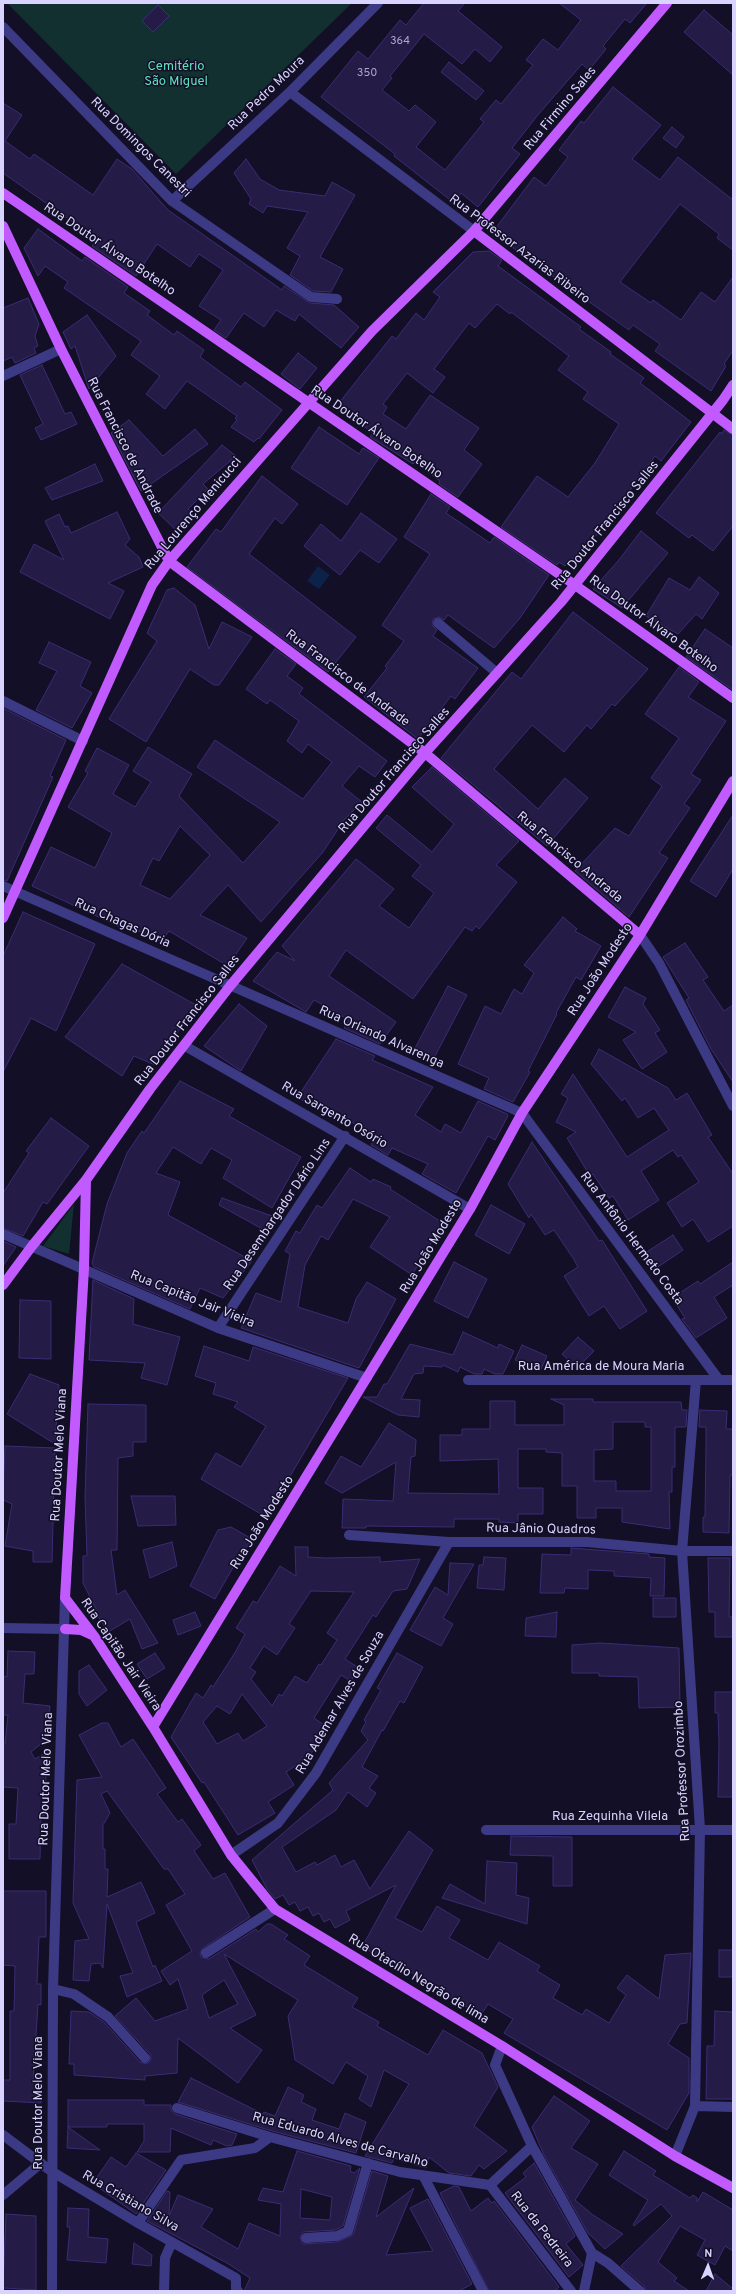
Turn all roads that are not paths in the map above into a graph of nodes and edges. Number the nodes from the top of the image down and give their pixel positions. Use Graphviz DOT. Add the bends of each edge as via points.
graph roads {
  1 [pos="378,3"];
  2 [pos="667,3"];
  3 [pos="3,27"];
  4 [pos="290,92"];
  5 [pos="3,193"];
  6 [pos="172,201"];
  7 [pos="3,226"];
  8 [pos="474,231"];
  9 [pos="337,299"];
  10 [pos="61,350"];
  11 [pos="3,376"];
  12 [pos="733,385"];
  13 [pos="308,402"];
  14 [pos="712,414"];
  15 [pos="733,429"];
  16 [pos="169,561"];
  17 [pos="575,585"];
  18 [pos="438,623"];
  19 [pos="497,673"];
  20 [pos="733,698"];
  21 [pos="3,701"];
  22 [pos="83,741"];
  23 [pos="425,753"];
  24 [pos="733,781"];
  25 [pos="3,886"];
  26 [pos="14,891"];
  27 [pos="3,918"];
  28 [pos="640,935"];
  29 [pos="230,986"];
  30 [pos="185,1046"];
  31 [pos="733,1106"];
  32 [pos="522,1113"];
  33 [pos="345,1136"];
  34 [pos="86,1180"];
  35 [pos="470,1209"];
  36 [pos="3,1234"];
  37 [pos="32,1246"];
  38 [pos="84,1268"];
  39 [pos="3,1286"];
  40 [pos="218,1328"];
  41 [pos="368,1378"];
  42 [pos="468,1380"];
  43 [pos="696,1380"];
  44 [pos="720,1380"];
  45 [pos="733,1380"];
  46 [pos="349,1535"];
  47 [pos="449,1542"];
  48 [pos="682,1551"];
  49 [pos="733,1551"];
  50 [pos="65,1598"];
  51 [pos="3,1628"];
  52 [pos="65,1629"];
  53 [pos="94,1636"];
  54 [pos="153,1727"];
  55 [pos="486,1830"];
  56 [pos="700,1830"];
  57 [pos="733,1830"];
  58 [pos="231,1855"];
  59 [pos="275,1908"];
  60 [pos="206,1953"];
  61 [pos="53,1989"];
  62 [pos="502,2046"];
  63 [pos="145,2058"];
  64 [pos="695,2106"];
  65 [pos="733,2107"];
  66 [pos="177,2108"];
  67 [pos="3,2135"];
  68 [pos="270,2137"];
  69 [pos="532,2146"];
  70 [pos="675,2156"];
  71 [pos="41,2163"];
  72 [pos="368,2163"];
  73 [pos="51,2171"];
  74 [pos="424,2177"];
  75 [pos="490,2185"];
  76 [pos="733,2188"];
  77 [pos="3,2195"];
  78 [pos="138,2223"];
  79 [pos="306,2238"];
  80 [pos="172,2242"];
  81 [pos="592,2253"];
  82 [pos="52,2291"];
  83 [pos="164,2291"];
  84 [pos="238,2291"];
  85 [pos="483,2291"];
  86 [pos="571,2291"];
  87 [pos="584,2291"];
  88 [pos="640,2291"];
  1 -- 4 [label="street, Rua Pedro Moura"];
  2 -- 8 [label="main road, Rua Firmino Sales"];
  3 -- 6 [label="street, Rua Domingos Canestri"];
  4 -- 6 [label="street, Rua Pedro Moura"];
  4 -- 8 [label="street, Rua Professor Azarias Ribeiro"];
  5 -- 13 [label="main road, Rua Doutor Álvaro Botelho"];
  6 -- 9 [label="street, Rua Domingos Canestri" via="311,297"];
  7 -- 10 [label="main road, Rua Francisco de Andrade"];
  8 -- 13 [label="main road, Rua Lourenço Menicucci" via="372,331"];
  8 -- 14 [label="main road, Rua Professor Azarias Ribeiro"];
  10 -- 11 [label="street"];
  10 -- 16 [label="main road, Rua Francisco de Andrade"];
  12 -- 14 [label="main road, Rua Doutor Francisco Salles"];
  13 -- 16 [label="main road, Rua Lourenço Menicucci"];
  13 -- 17 [label="main road, Rua Doutor Álvaro Botelho"];
  14 -- 15 [label="main road, Rua Professor Azarias Ribeiro"];
  14 -- 17 [label="main road, Rua Doutor Francisco Salles"];
  16 -- 22 [label="main road, Rua Lourenço Menicucci" via="152,585"];
  16 -- 23 [label="main road, Rua Francisco de Andrade"];
  17 -- 19 [label="main road, Rua Doutor Francisco Salles"];
  17 -- 20 [label="main road, Rua Doutor Álvaro Botelho"];
  18 -- 19 [label="street"];
  19 -- 23 [label="main road, Rua Doutor Francisco Salles"];
  21 -- 22 [label="street"];
  22 -- 26 [label="main road, Rua Lourenço Menicucci"];
  23 -- 28 [label="main road, Rua Francisco Andrada"];
  23 -- 29 [label="main road, Rua Doutor Francisco Salles"];
  24 -- 28 [label="main road, Rua João Modesto"];
  25 -- 26 [label="street, Rua Chagas Dória"];
  26 -- 27 [label="main road, Rua Lourenço Menicucci"];
  26 -- 29 [label="street, Rua Chagas Dória"];
  28 -- 31 [label="street, Rua Francisco Andrada" via="659,963"];
  28 -- 32 [label="main road, Rua João Modesto"];
  29 -- 30 [label="main road, Rua Doutor Francisco Salles"];
  29 -- 32 [label="street, Rua Orlando Alvarenga"];
  30 -- 33 [label="street, Rua Sargento Osório"];
  30 -- 34 [label="main road, Rua Doutor Francisco Salles" via="150,1089"];
  32 -- 35 [label="main road, Rua João Modesto"];
  32 -- 44 [label="street, Rua Antônio Hermeto Costa"];
  33 -- 35 [label="street, Rua Sargento Osório"];
  33 -- 40 [label="street, Rua Desembargador Dário Lins"];
  34 -- 37 [label="main road, Rua Doutor Francisco Salles"];
  34 -- 38 [label="main road"];
  35 -- 41 [label="main road, Rua João Modesto"];
  36 -- 37 [label="street, Rua Capitão Jair Vieira"];
  37 -- 38 [label="street, Rua Capitão Jair Vieira"];
  37 -- 39 [label="main road, Rua Doutor Francisco Salles"];
  38 -- 40 [label="street, Rua Capitão Jair Vieira"];
  38 -- 50 [label="main road, Rua Doutor Melo Viana"];
  40 -- 41 [label="street, Rua Capitão Jair Vieira"];
  41 -- 54 [label="main road, Rua João Modesto"];
  42 -- 43 [label="street, Rua América de Moura Maria"];
  43 -- 44 [label="street, Rua América de Moura Maria"];
  43 -- 48 [label="street, Rua Professor Orozimbo"];
  44 -- 45 [label="street, Rua América de Moura Maria"];
  46 -- 47 [label="street, Rua Jânio Quadros"];
  47 -- 48 [label="street, Rua Jânio Quadros" via="587,1542"];
  47 -- 58 [label="street, Rua Ademar Alves de Souza" via="316,1773 278,1822"];
  48 -- 49 [label="street, Rua Jânio Quadros"];
  48 -- 56 [label="street, Rua Professor Orozimbo"];
  50 -- 52 [label="street, Rua Doutor Melo Viana"];
  50 -- 53 [label="main road, Rua Capitão Jair Vieira"];
  51 -- 52 [label="street"];
  52 -- 53 [label="main road" via="81,1630"];
  52 -- 61 [label="street, Rua Doutor Melo Viana"];
  53 -- 54 [label="main road, Rua Capitão Jair Vieira"];
  54 -- 58 [label="main road, Rua Otacílio Negrão de lima"];
  55 -- 56 [label="street, Rua Zequinha Vilela"];
  56 -- 57 [label="street, Rua Zequinha Vilela"];
  56 -- 64 [label="street, Rua Professor Orozimbo"];
  58 -- 59 [label="main road, Rua Otacílio Negrão de lima"];
  59 -- 60 [label="street"];
  59 -- 62 [label="main road, Rua Otacílio Negrão de lima"];
  61 -- 63 [label="street" via="74,1994 108,2017"];
  61 -- 73 [label="street, Rua Doutor Melo Viana"];
  62 -- 69 [label="street" via="495,2065"];
  62 -- 70 [label="main road, Rua Otacílio Negrão de lima"];
  64 -- 65 [label="street"];
  64 -- 70 [label="street, Rua Professor Orozimbo"];
  66 -- 68 [label="street, Rua Eduardo Alves de Carvalho"];
  67 -- 71 [label="street, Rua Cristiano Silva"];
  68 -- 72 [label="street, Rua Eduardo Alves de Carvalho"];
  68 -- 78 [label="street" via="255,2148 181,2160"];
  69 -- 75 [label="street"];
  69 -- 81 [label="street"];
  70 -- 76 [label="main road, Rua Otacílio Negrão de lima"];
  71 -- 73 [label="street, Rua Cristiano Silva"];
  71 -- 77 [label="street"];
  72 -- 74 [label="street, Rua Eduardo Alves de Carvalho"];
  72 -- 79 [label="street" via="348,2230 337,2236"];
  73 -- 78 [label="street, Rua Cristiano Silva"];
  73 -- 82 [label="street, Rua Doutor Melo Viana"];
  74 -- 75 [label="street, Rua Eduardo Alves de Carvalho"];
  74 -- 85 [label="street"];
  75 -- 86 [label="street, Rua da Pedreira"];
  78 -- 80 [label="street, Rua Cristiano Silva"];
  80 -- 83 [label="street" via="165,2258"];
  80 -- 84 [label="street, Rua Cristiano Silva" via="236,2278"];
  81 -- 87 [label="street"];
  81 -- 88 [label="street" via="608,2263"];
}
